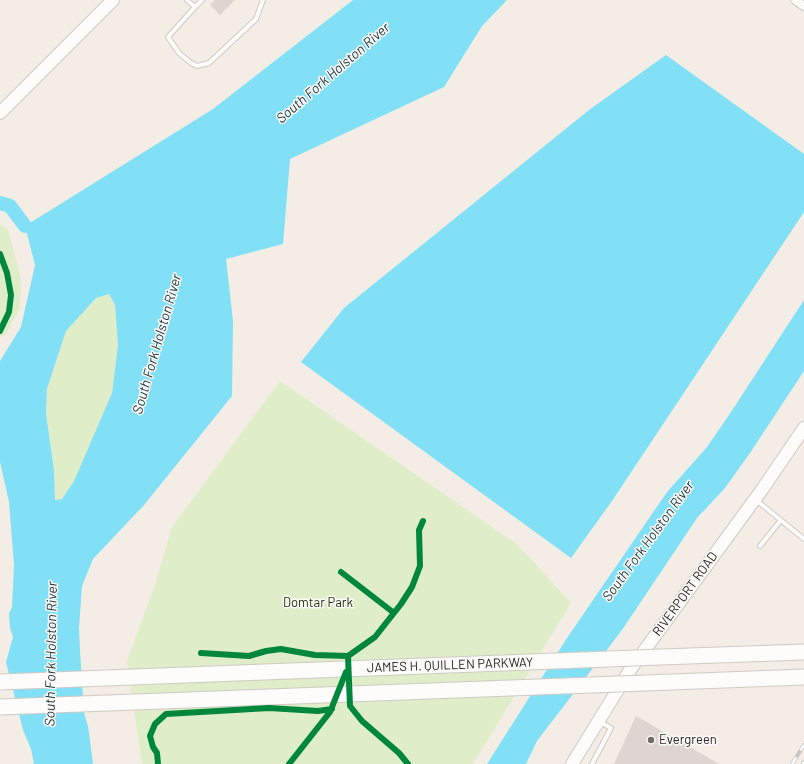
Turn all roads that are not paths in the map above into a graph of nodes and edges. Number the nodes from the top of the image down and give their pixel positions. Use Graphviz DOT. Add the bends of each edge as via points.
graph roads {
  1 [pos="113,0"];
  2 [pos="187,0"];
  3 [pos="202,0"];
  4 [pos="263,0"];
  5 [pos="795,0"];
  6 [pos="804,6"];
  7 [pos="195,7"];
  8 [pos="1,110"];
  9 [pos="803,432"];
  10 [pos="755,499"];
  11 [pos="781,520"];
  12 [pos="804,538"];
  13 [pos="760,546"];
  14 [pos="804,652"];
  15 [pos="804,677"];
  16 [pos="0,682"];
  17 [pos="0,707"];
  18 [pos="598,721"];
  19 [pos="572,764"];
  20 [pos="592,764"];
  1 -- 8 [label="main road"];
  2 -- 7 [label="lane"];
  3 -- 7 [label="lane"];
  4 -- 7 [label="lane" via="256,19 209,63 197,66 179,53 168,37"];
  5 -- 6 [label="street"];
  9 -- 10 [label="main road, RIVERPORT ROAD"];
  10 -- 11 [label="lane"];
  10 -- 18 [label="main road, RIVERPORT ROAD" via="657,631"];
  11 -- 12 [label="lane"];
  11 -- 13 [label="lane"];
  14 -- 16 [label="highway, JAMES H. QUILLEN PARKWAY, bridge"];
  15 -- 17 [label="highway, JAMES H. QUILLEN PARKWAY, bridge"];
  18 -- 19 [label="main road, RIVERPORT ROAD"];
  18 -- 20 [label="lane" via="611,728"];
}
